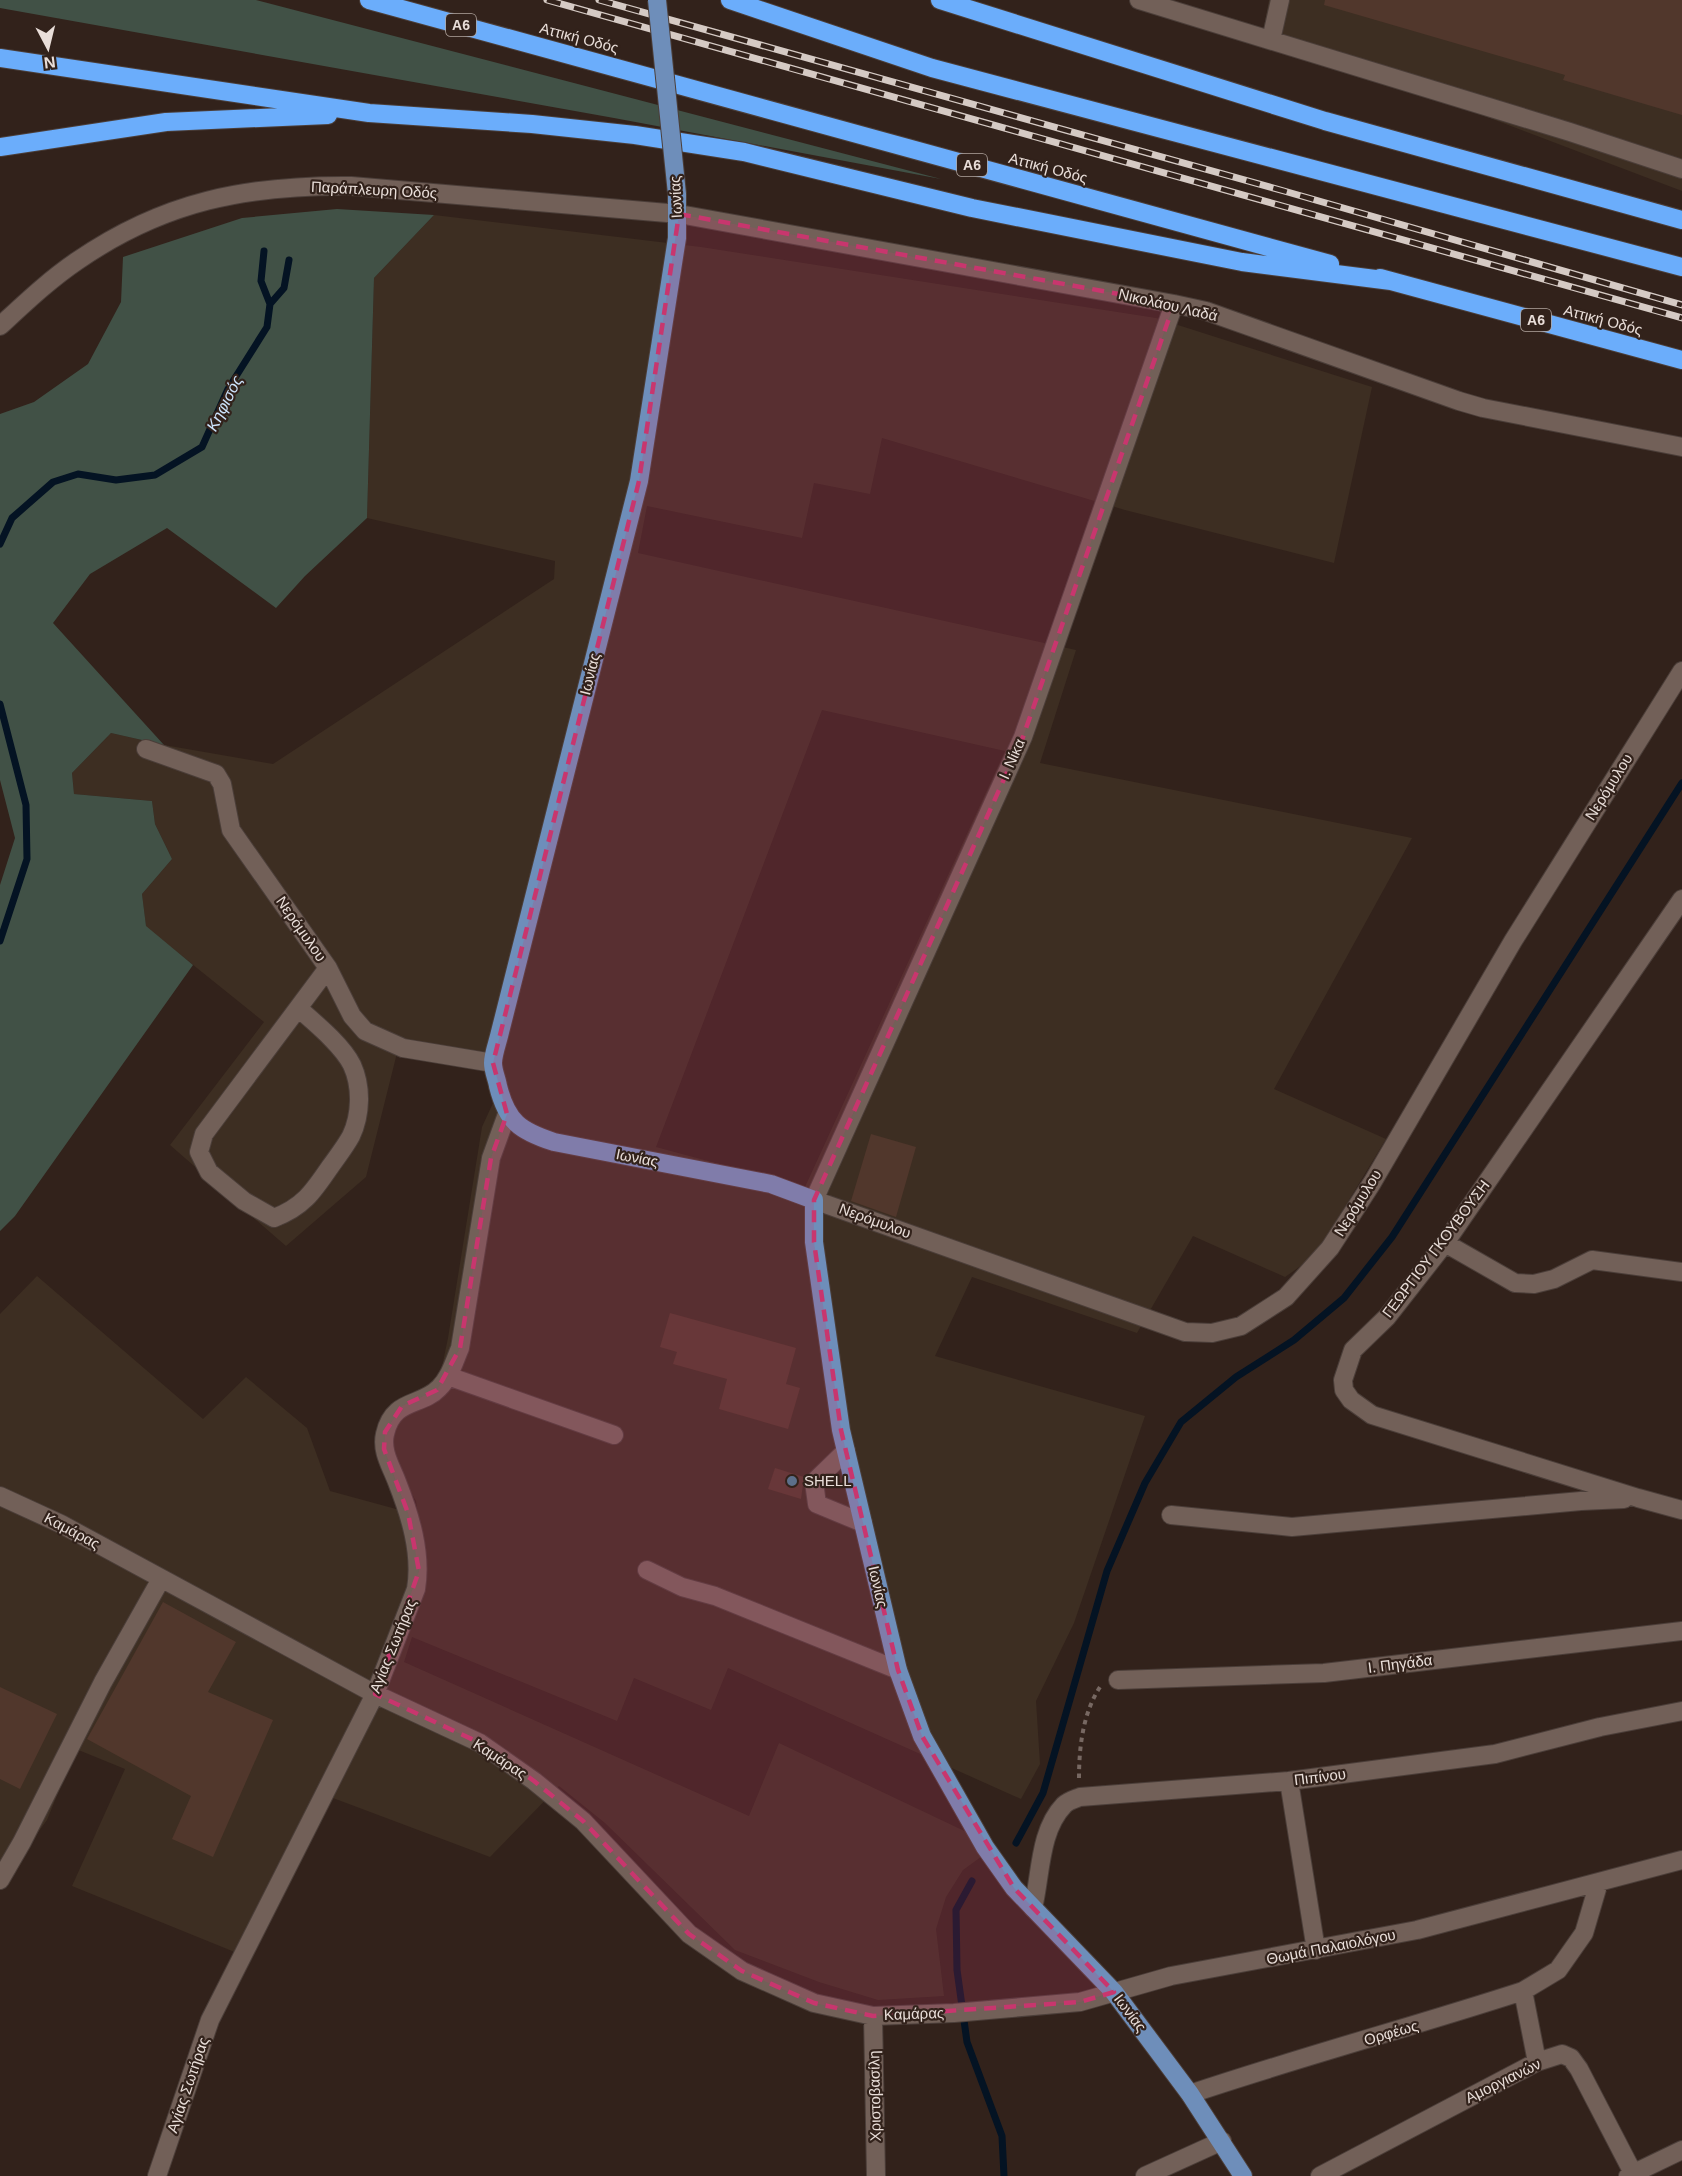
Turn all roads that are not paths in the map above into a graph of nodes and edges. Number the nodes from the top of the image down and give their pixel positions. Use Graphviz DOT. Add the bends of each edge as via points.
graph roads {
  1 [pos="369,0"];
  2 [pos="657,0"];
  3 [pos="730,0"];
  4 [pos="940,0"];
  5 [pos="1139,0"];
  6 [pos="1280,0"];
  7 [pos="746,3"];
  8 [pos="1271,40"];
  9 [pos="0,58"];
  10 [pos="369,113"];
  11 [pos="0,147"];
  12 [pos="1682,169"];
  13 [pos="679,214"];
  14 [pos="1682,220"];
  15 [pos="1682,267"];
  16 [pos="1391,281"];
  17 [pos="1174,304"];
  18 [pos="0,326"];
  19 [pos="1682,360"];
  20 [pos="1682,447"];
  21 [pos="1682,671"];
  22 [pos="146,749"];
  23 [pos="1682,899"];
  24 [pos="328,968"];
  25 [pos="298,1008"];
  26 [pos="493,1063"];
  27 [pos="507,1114"];
  28 [pos="814,1200"];
  29 [pos="1445,1243"];
  30 [pos="1682,1272"];
  31 [pos="448,1376"];
  32 [pos="614,1435"];
  33 [pos="846,1451"];
  34 [pos="0,1496"];
  35 [pos="1638,1498"];
  36 [pos="1682,1510"];
  37 [pos="1171,1515"];
  38 [pos="863,1523"];
  39 [pos="647,1570"];
  40 [pos="161,1578"];
  41 [pos="1682,1631"];
  42 [pos="898,1670"];
  43 [pos="1118,1680"];
  44 [pos="375,1694"];
  45 [pos="1682,1711"];
  46 [pos="1289,1781"];
  47 [pos="1682,1860"];
  48 [pos="0,1880"];
  49 [pos="1599,1882"];
  50 [pos="1033,1908"];
  51 [pos="1316,1950"];
  52 [pos="1522,1991"];
  53 [pos="1114,1992"];
  54 [pos="976,2011"];
  55 [pos="873,2016"];
  56 [pos="1537,2062"];
  57 [pos="1190,2094"];
  58 [pos="1222,2141"];
  59 [pos="1682,2150"];
  60 [pos="1630,2175"];
  61 [pos="157,2176"];
  62 [pos="876,2176"];
  63 [pos="1145,2176"];
  64 [pos="1243,2176"];
  65 [pos="1320,2176"];
  1 -- 16 [label="highway, Αττική Οδός / Α6"];
  2 -- 13 [label="main road, Ιωνίας, bridge"];
  3 -- 7 [label="highway"];
  4 -- 14 [label="highway" via="1325,121"];
  5 -- 8 [label="street"];
  6 -- 8 [label="street"];
  7 -- 15 [label="highway" via="932,68"];
  8 -- 12 [label="street"];
  9 -- 10 [label="highway"];
  10 -- 11 [label="highway" via="166,122"];
  10 -- 16 [label="highway" via="601,131 744,152 972,208 1218,258"];
  13 -- 17 [label="street, Νικολάου Λαδά"];
  13 -- 18 [label="street, Παράπλευρη Οδός" via="351,186 251,190 192,204 132,228 76,261"];
  13 -- 26 [label="main road, Ιωνίας" via="639,481"];
  16 -- 19 [label="highway, Αττική Οδός / Α6"];
  17 -- 20 [label="street, Νικολάου Λαδά" via="1206,311 1483,408"];
  17 -- 28 [label="street, Ι. Νίκα" via="1023,737"];
  21 -- 28 [label="street, Νερόμυλου" via="1513,940 1330,1248 1287,1297 1241,1326 1212,1334 1185,1332"];
  22 -- 24 [label="street, Νερόμυλου" via="216,774 222,784 231,830"];
  23 -- 29 [label="street, ΓΕΩΡΓΙΟΥ ΓΚΟΥΒΟΥΣΗ"];
  24 -- 25 [label="street"];
  24 -- 26 [label="street, Νερόμυλου" via="352,1016 365,1031 403,1048"];
  25 -- 25 [label="street" via="204,1134 200,1152 209,1172 244,1201 274,1218 289,1213 310,1197 351,1136 359,1111 352,1064"];
  26 -- 27 [label="main road, Ιωνίας"];
  27 -- 28 [label="main road, Ιωνίας" via="529,1132 554,1142 771,1184"];
  27 -- 31 [label="street, Αγίας Σωτήρας" via="491,1158 460,1348"];
  28 -- 33 [label="main road, Ιωνίας" via="814,1242"];
  29 -- 30 [label="street" via="1515,1283 1554,1279 1592,1260"];
  29 -- 35 [label="street, ΓΕΩΡΓΙΟΥ ΓΚΟΥΒΟΥΣΗ" via="1387,1317 1353,1350 1343,1380 1351,1400 1372,1415"];
  31 -- 32 [label="street"];
  31 -- 44 [label="street, Αγίας Σωτήρας" via="437,1390 402,1406 385,1432 384,1449 408,1513 419,1571 416,1589"];
  33 -- 38 [label="main road, Ιωνίας"];
  33 -- 38 [label="street" via="814,1482 817,1504"];
  34 -- 40 [label="street, Καμάρας"];
  35 -- 36 [label="street, ΓΕΩΡΓΙΟΥ ΓΚΟΥΒΟΥΣΗ"];
  35 -- 37 [label="street" via="1292,1527"];
  38 -- 42 [label="main road, Ιωνίας"];
  39 -- 42 [label="street"];
  40 -- 44 [label="street, Καμάρας"];
  40 -- 48 [label="street"];
  41 -- 43 [label="street, Ι. Πηγάδα" via="1324,1673"];
  42 -- 50 [label="main road, Ιωνίας" via="922,1736 985,1847"];
  44 -- 55 [label="street, Καμάρας" via="480,1743 534,1781 583,1821 689,1934 742,1971 814,2003"];
  44 -- 61 [label="street, Αγίας Σωτήρας" via="210,2020"];
  45 -- 46 [label="street, Πιπίνου" via="1495,1754"];
  46 -- 50 [label="street, Πιπίνου" via="1080,1797 1065,1803 1055,1816 1046,1842"];
  46 -- 51 [label="street"];
  47 -- 49 [label="street, Θωμά Παλαιολόγου"];
  49 -- 51 [label="street, Θωμά Παλαιολόγου" via="1417,1930"];
  49 -- 52 [label="street, Ορφέως" via="1584,1933 1558,1970"];
  50 -- 53 [label="main road, Ιωνίας"];
  51 -- 53 [label="street, Θωμά Παλαιολόγου" via="1171,1977"];
  52 -- 56 [label="street"];
  52 -- 57 [label="street, Ορφέως"];
  53 -- 54 [label="street, Θωμά Παλαιολόγου" via="1080,2002"];
  53 -- 57 [label="main road, Ιωνίας"];
  54 -- 55 [label="street, Καμάρας"];
  55 -- 62 [label="street, Χριστοβασίλη"];
  56 -- 60 [label="street, Αμοργιανών" via="1562,2054 1571,2058"];
  56 -- 65 [label="street, Αμοργιανών"];
  57 -- 58 [label="main road, Ιωνίας"];
  58 -- 63 [label="street"];
  58 -- 64 [label="main road, Ιωνίας"];
  59 -- 60 [label="street"];
}
